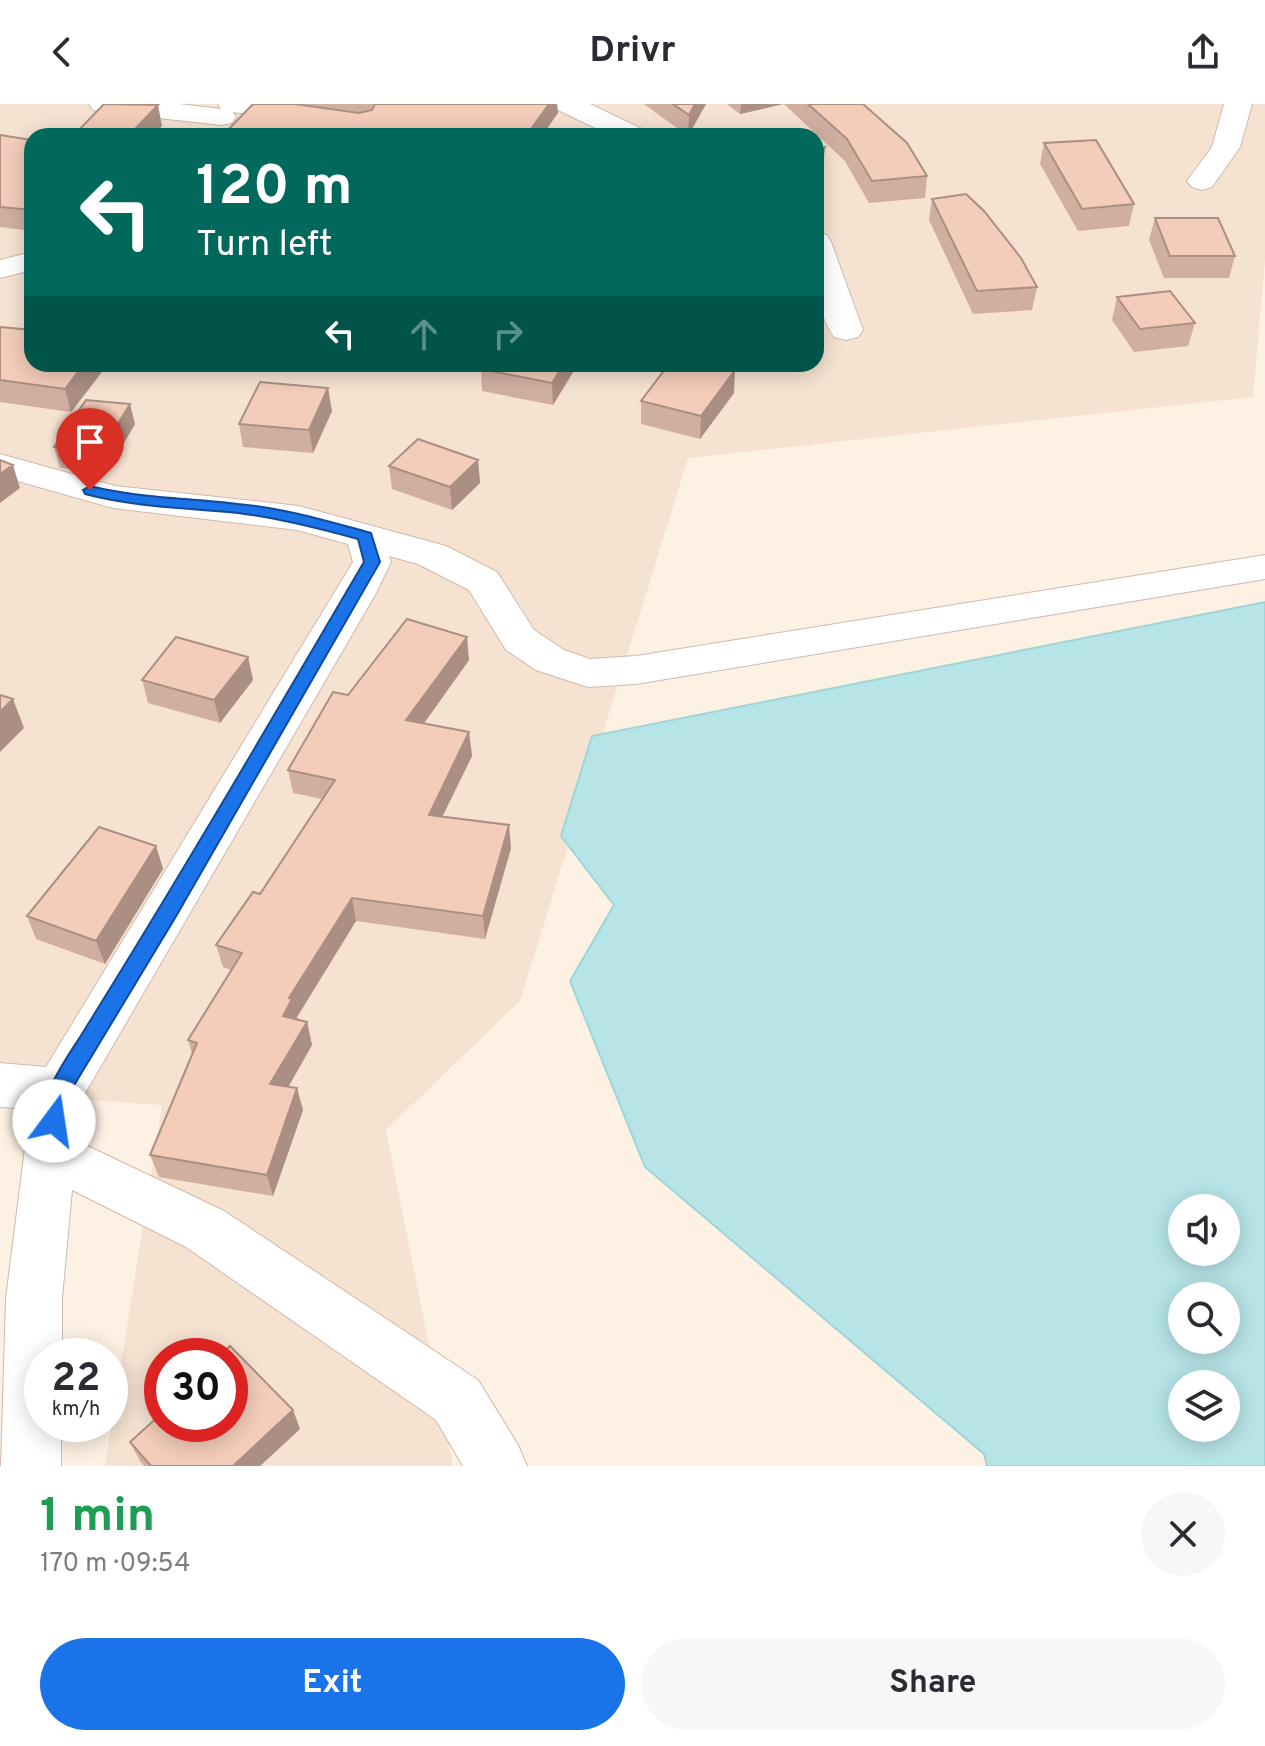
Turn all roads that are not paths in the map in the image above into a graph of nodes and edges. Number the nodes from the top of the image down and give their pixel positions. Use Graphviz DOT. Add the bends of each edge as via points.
graph roads {
  1 [pos="103,104"];
  2 [pos="568,104"];
  3 [pos="1238,104"];
  4 [pos="222,115"];
  5 [pos="333,119"];
  6 [pos="587,127"];
  7 [pos="1202,181"];
  8 [pos="24,263"];
  9 [pos="824,265"];
  10 [pos="0,269"];
  11 [pos="846,330"];
  12 [pos="0,465"];
  13 [pos="365,536"];
  14 [pos="1265,567"];
  15 [pos="0,1085"];
  16 [pos="59,1090"];
  17 [pos="49,1153"];
  18 [pos="31,1466"];
  19 [pos="497,1466"];
  1 -- 4 [label="street"];
  2 -- 6 [label="street"];
  3 -- 7 [label="street" via="1226,147"];
  4 -- 5 [label="street"];
  8 -- 10 [label="street"];
  9 -- 11 [label="street"];
  12 -- 13 [label="street" via="113,497 241,509"];
  13 -- 14 [label="street" via="432,555 483,581 520,640 550,660 588,673 636,670"];
  13 -- 16 [label="street" via="372,562 355,595"];
  15 -- 16 [label="street"];
  16 -- 17 [label="street"];
  17 -- 18 [label="street" via="34,1298"];
  17 -- 19 [label="street" via="205,1229 457,1400"];
}
